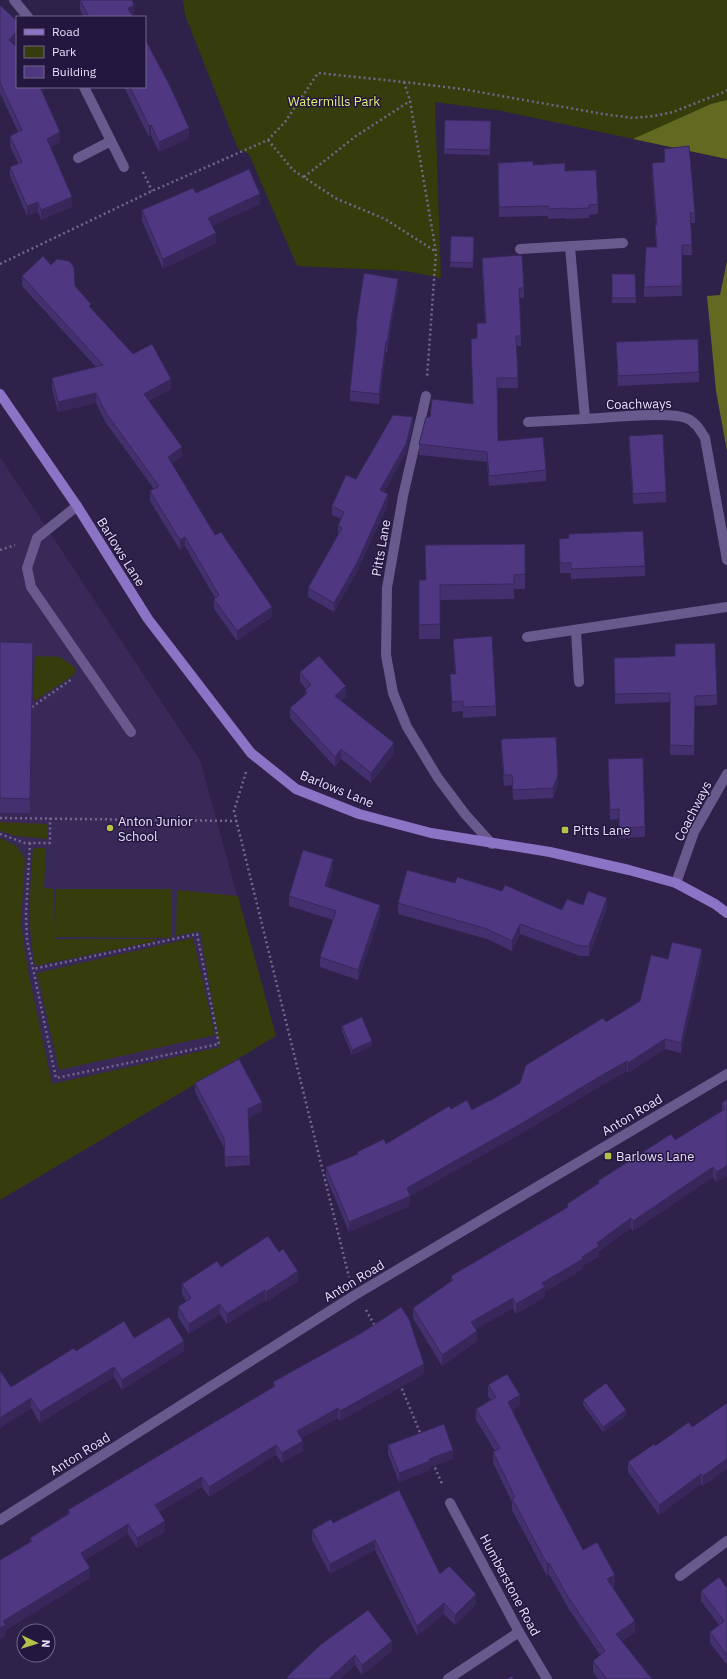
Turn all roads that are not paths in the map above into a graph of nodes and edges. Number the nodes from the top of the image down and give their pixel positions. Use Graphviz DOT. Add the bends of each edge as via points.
graph roads {
  1 [pos="14,0"];
  2 [pos="27,16"];
  3 [pos="84,88"];
  4 [pos="111,141"];
  5 [pos="78,158"];
  6 [pos="124,167"];
  7 [pos="623,243"];
  8 [pos="570,247"];
  9 [pos="520,249"];
  10 [pos="0,394"];
  11 [pos="426,396"];
  12 [pos="585,419"];
  13 [pos="528,422"];
  14 [pos="77,506"];
  15 [pos="727,560"];
  16 [pos="727,607"];
  17 [pos="576,631"];
  18 [pos="527,637"];
  19 [pos="579,682"];
  20 [pos="131,732"];
  21 [pos="727,774"];
  22 [pos="492,844"];
  23 [pos="676,883"];
  24 [pos="727,913"];
  25 [pos="727,1074"];
  26 [pos="450,1503"];
  27 [pos="0,1520"];
  28 [pos="727,1541"];
  29 [pos="680,1576"];
  30 [pos="519,1632"];
  31 [pos="448,1679"];
  32 [pos="547,1679"];
  1 -- 2 [label="street"];
  3 -- 4 [label="street"];
  4 -- 5 [label="street"];
  4 -- 6 [label="street"];
  7 -- 8 [label="street"];
  8 -- 9 [label="street"];
  8 -- 12 [label="street"];
  10 -- 14 [label="street, Barlows Lane"];
  11 -- 22 [label="street, Pitts Lane" via="403,496 387,588 386,655 392,693 407,727 438,778"];
  12 -- 13 [label="street, Coachways"];
  12 -- 15 [label="street, Coachways" via="664,415 686,418 698,426 705,438"];
  14 -- 20 [label="street" via="37,538 27,568 31,587"];
  14 -- 22 [label="street, Barlows Lane" via="148,619 251,752 296,789 359,814"];
  16 -- 17 [label="street"];
  17 -- 18 [label="street"];
  17 -- 19 [label="street"];
  21 -- 23 [label="street, Coachways" via="694,832"];
  22 -- 23 [label="street, Barlows Lane" via="550,852"];
  23 -- 24 [label="street, Barlows Lane"];
  25 -- 27 [label="street, Anton Road" via="355,1295"];
  26 -- 30 [label="street, Humberstone Road"];
  28 -- 29 [label="street"];
  30 -- 31 [label="street"];
  30 -- 32 [label="street, Humberstone Road"];
}
